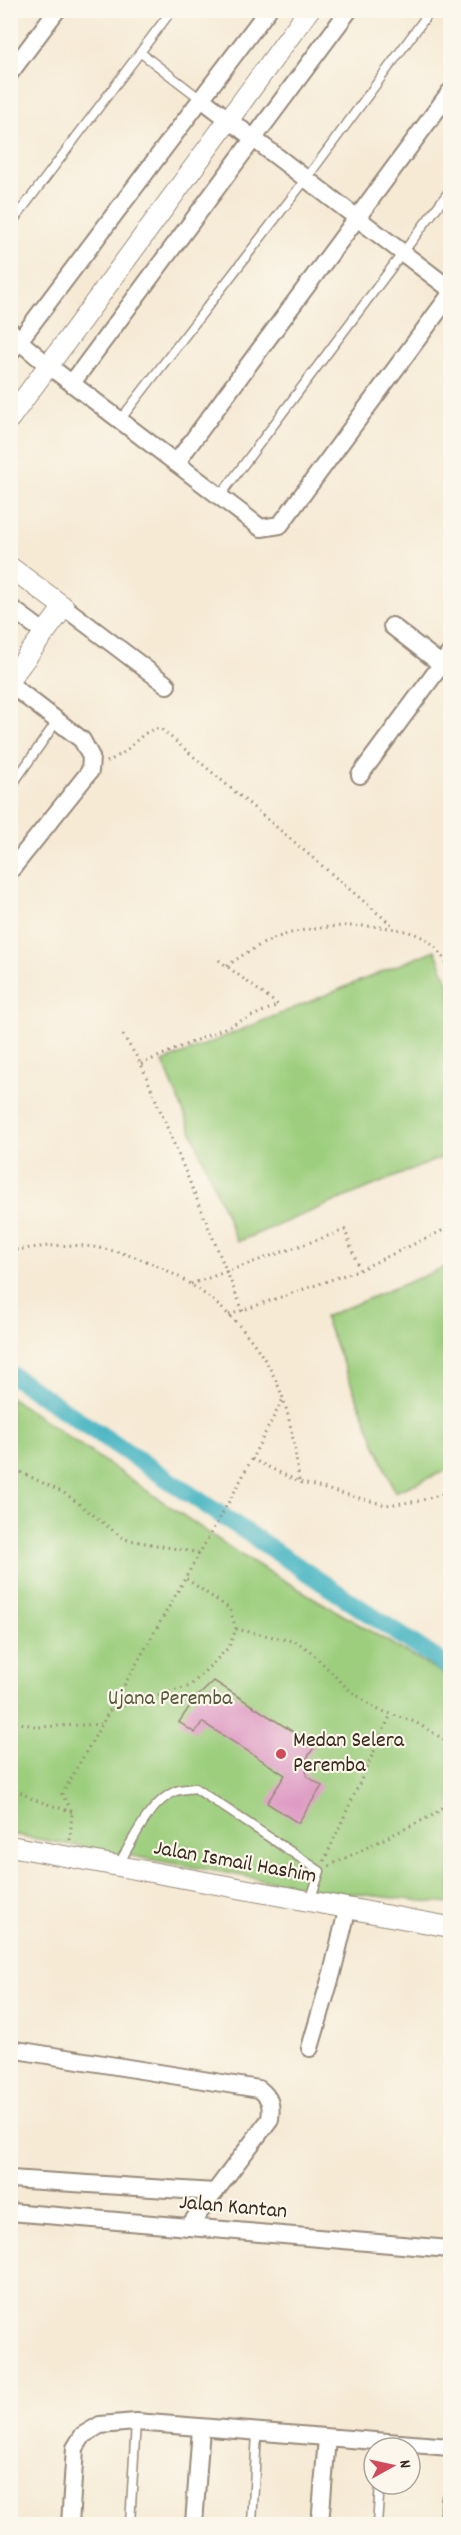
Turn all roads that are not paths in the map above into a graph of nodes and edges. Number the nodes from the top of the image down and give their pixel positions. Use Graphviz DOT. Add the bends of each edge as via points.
graph roads {
  1 [pos="57,10"];
  2 [pos="172,10"];
  3 [pos="268,10"];
  4 [pos="309,10"];
  5 [pos="349,10"];
  6 [pos="431,10"];
  7 [pos="141,53"];
  8 [pos="10,73"];
  9 [pos="450,92"];
  10 [pos="202,100"];
  11 [pos="229,120"];
  12 [pos="252,138"];
  13 [pos="306,179"];
  14 [pos="450,190"];
  15 [pos="358,219"];
  16 [pos="10,225"];
  17 [pos="404,254"];
  18 [pos="450,290"];
  19 [pos="450,295"];
  20 [pos="13,342"];
  21 [pos="49,366"];
  22 [pos="72,383"];
  23 [pos="10,418"];
  24 [pos="120,420"];
  25 [pos="176,463"];
  26 [pos="220,496"];
  27 [pos="10,567"];
  28 [pos="10,607"];
  29 [pos="64,608"];
  30 [pos="392,626"];
  31 [pos="45,633"];
  32 [pos="446,659"];
  33 [pos="10,679"];
  34 [pos="10,684"];
  35 [pos="167,685"];
  36 [pos="57,721"];
  37 [pos="360,775"];
  38 [pos="10,788"];
  39 [pos="10,871"];
  40 [pos="10,1846"];
  41 [pos="118,1866"];
  42 [pos="310,1901"];
  43 [pos="348,1907"];
  44 [pos="450,1927"];
  45 [pos="310,2048"];
  46 [pos="10,2049"];
  47 [pos="10,2179"];
  48 [pos="215,2192"];
  49 [pos="10,2212"];
  50 [pos="189,2226"];
  51 [pos="450,2249"];
  52 [pos="136,2422"];
  53 [pos="201,2428"];
  54 [pos="257,2432"];
  55 [pos="327,2438"];
  56 [pos="362,2442"];
  57 [pos="422,2446"];
  58 [pos="450,2447"];
  59 [pos="379,2496"];
  60 [pos="450,2500"];
  61 [pos="70,2524"];
  62 [pos="130,2524"];
  63 [pos="194,2524"];
  64 [pos="252,2524"];
  65 [pos="320,2524"];
  66 [pos="377,2524"];
  67 [pos="449,2524"];
  1 -- 8 [label="street"];
  2 -- 7 [label="lane"];
  3 -- 10 [label="street"];
  4 -- 11 [label="street"];
  5 -- 12 [label="street"];
  6 -- 13 [label="lane"];
  7 -- 10 [label="lane"];
  7 -- 16 [label="lane"];
  9 -- 15 [label="street"];
  10 -- 11 [label="street"];
  10 -- 20 [label="street"];
  11 -- 12 [label="street"];
  11 -- 21 [label="street"];
  12 -- 13 [label="street"];
  12 -- 22 [label="street"];
  13 -- 15 [label="street"];
  13 -- 24 [label="lane"];
  14 -- 17 [label="lane"];
  15 -- 17 [label="street"];
  15 -- 25 [label="street"];
  17 -- 18 [label="street"];
  17 -- 26 [label="lane"];
  19 -- 26 [label="street" via="279,525 261,528"];
  20 -- 21 [label="street"];
  21 -- 22 [label="street"];
  21 -- 23 [label="street"];
  22 -- 24 [label="street"];
  24 -- 25 [label="street"];
  25 -- 26 [label="street"];
  27 -- 29 [label="street"];
  28 -- 31 [label="street"];
  29 -- 31 [label="street"];
  29 -- 35 [label="street"];
  30 -- 32 [label="street"];
  31 -- 33 [label="street"];
  32 -- 37 [label="street"];
  34 -- 36 [label="street"];
  36 -- 38 [label="lane"];
  36 -- 39 [label="street" via="88,748 90,771"];
  40 -- 41 [label="street, Jalan Ismail Hashim"];
  41 -- 42 [label="street, Jalan Ismail Hashim"];
  41 -- 42 [label="lane" via="153,1809 177,1791 195,1788 320,1871"];
  42 -- 43 [label="street, Jalan Ismail Hashim"];
  43 -- 44 [label="street, Jalan Ismail Hashim"];
  43 -- 45 [label="street"];
  46 -- 48 [label="street" via="259,2089 270,2102 270,2119"];
  47 -- 48 [label="street"];
  48 -- 50 [label="street"];
  49 -- 50 [label="street, Jalan Kantan"];
  50 -- 51 [label="street, Jalan Kantan"];
  52 -- 53 [label="street"];
  52 -- 61 [label="street" via="100,2425 83,2435 75,2448"];
  52 -- 62 [label="lane"];
  53 -- 54 [label="street"];
  53 -- 63 [label="street"];
  54 -- 55 [label="street"];
  54 -- 64 [label="lane"];
  55 -- 56 [label="street"];
  55 -- 65 [label="street"];
  57 -- 58 [label="street"];
  59 -- 66 [label="lane"];
  60 -- 67 [label="street"];
}
